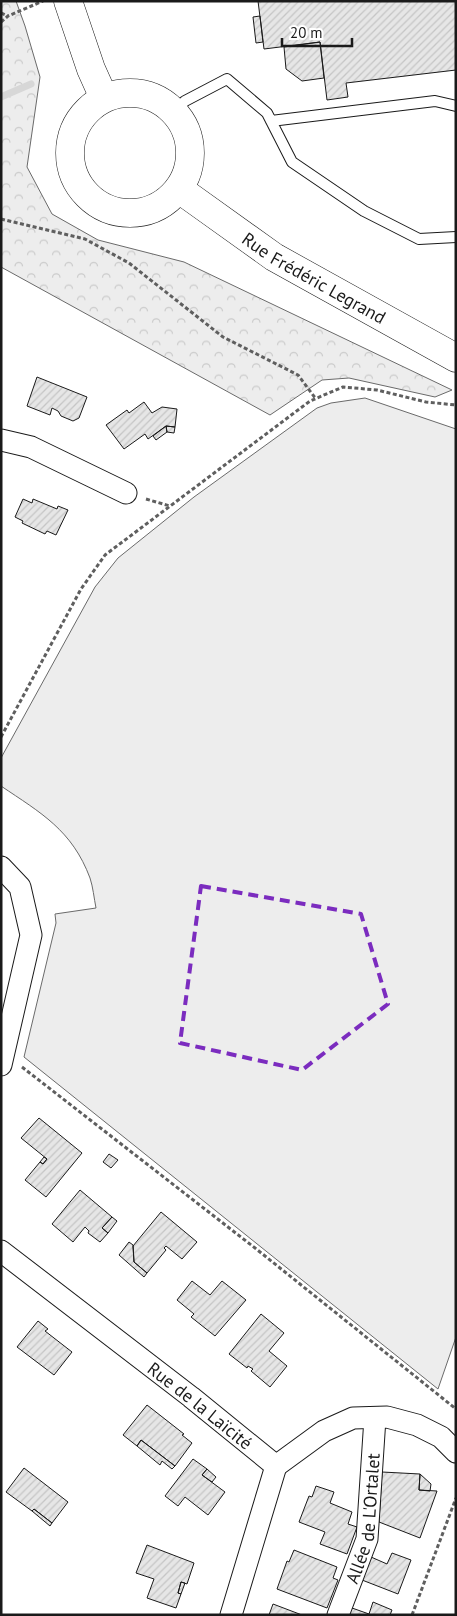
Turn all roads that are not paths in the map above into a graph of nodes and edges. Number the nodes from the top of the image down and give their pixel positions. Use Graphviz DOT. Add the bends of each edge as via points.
graph roads {
  1 [pos="68,1"];
  2 [pos="104,98"];
  3 [pos="456,106"];
  4 [pos="174,111"];
  5 [pos="271,121"];
  6 [pos="179,189"];
  7 [pos="456,237"];
  8 [pos="456,358"];
  9 [pos="1,440"];
  10 [pos="126,493"];
  11 [pos="1,867"];
  12 [pos="3,1059"];
  13 [pos="1,1251"];
  14 [pos="375,1418"];
  15 [pos="456,1452"];
  16 [pos="276,1466"];
  17 [pos="231,1615"];
  18 [pos="338,1615"];
  1 -- 2 [label="main road"];
  2 -- 4 [label="main road" via="123,93 143,94 162,101"];
  2 -- 6 [label="main road" via="88,109 70,144 77,182 106,208 126,213 146,211 164,203"];
  3 -- 5 [label="lane" via="435,101"];
  4 -- 5 [label="lane" via="185,101 227,79 267,113"];
  4 -- 6 [label="main road" via="187,132 191,152 188,171"];
  5 -- 7 [label="lane" via="292,162 364,211 419,238"];
  6 -- 8 [label="main road, Rue Frédéric Legrand" via="274,257"];
  9 -- 10 [label="street" via="31,447"];
  11 -- 12 [label="street" via="20,887 31,935"];
  13 -- 16 [label="street, Rue de la Laïcité"];
  14 -- 15 [label="street" via="387,1417 417,1425 441,1436"];
  14 -- 16 [label="street" via="353,1418 324,1431"];
  14 -- 18 [label="street, Allée de L'Ortalet" via="367,1539"];
  16 -- 17 [label="street"];
}
